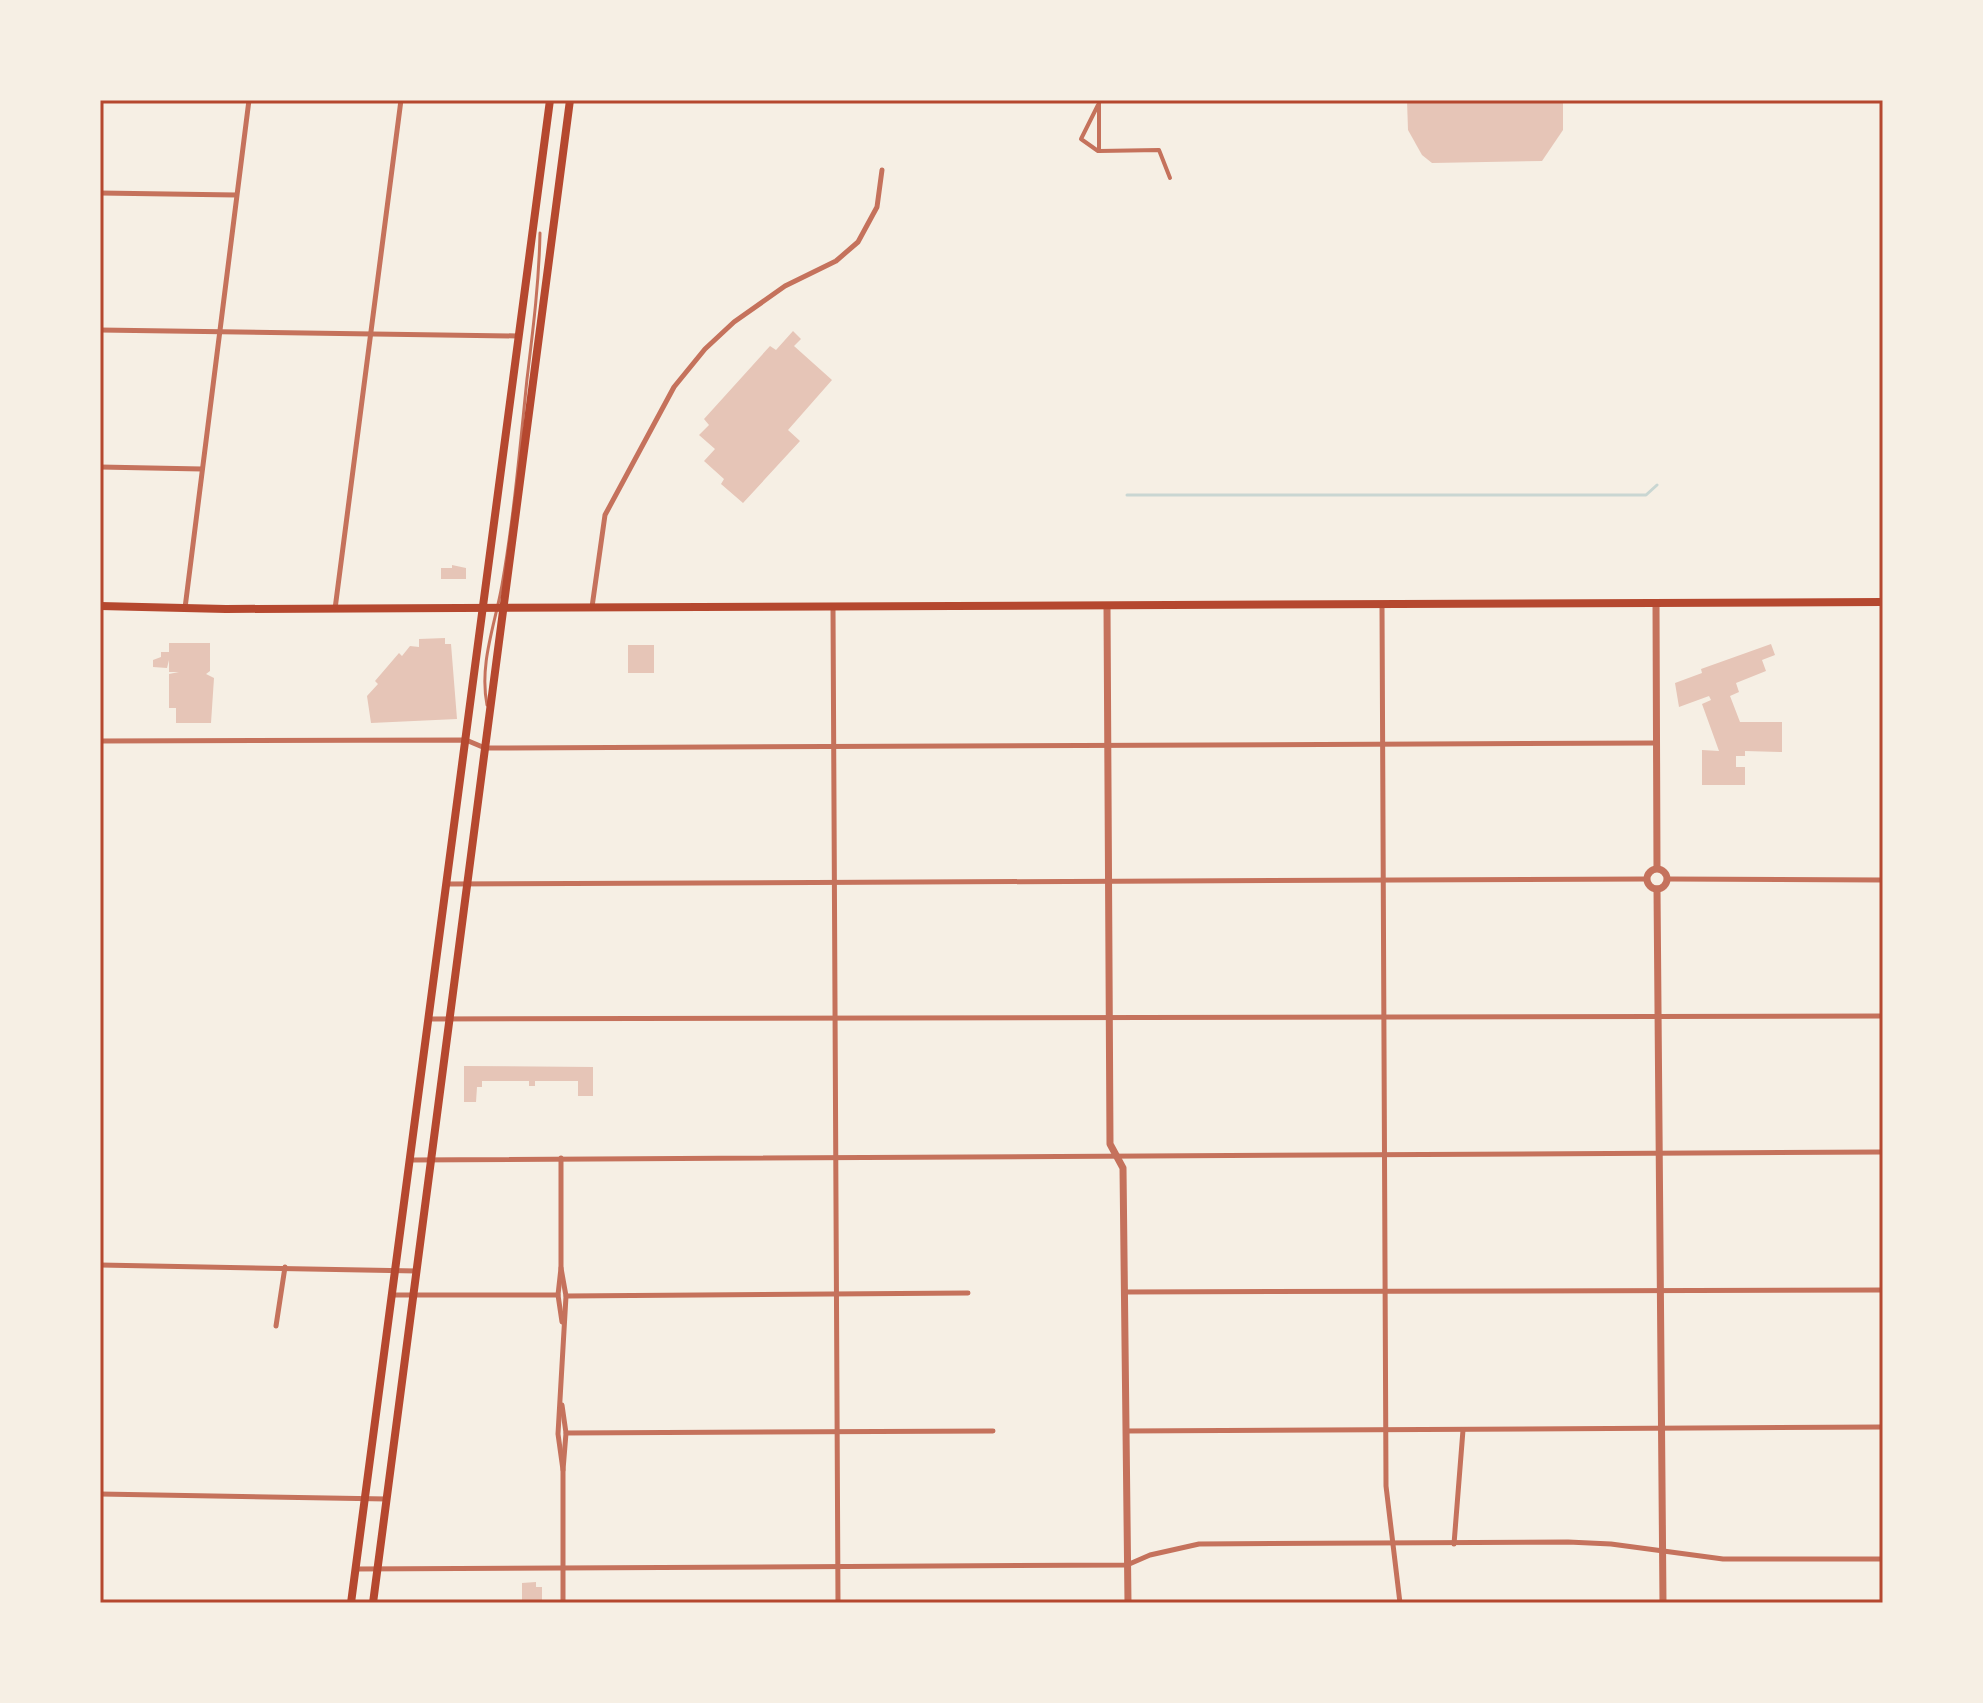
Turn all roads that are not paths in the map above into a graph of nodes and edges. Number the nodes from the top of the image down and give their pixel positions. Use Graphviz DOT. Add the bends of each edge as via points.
graph roads {
  1 [pos="249,100"];
  2 [pos="401,100"];
  3 [pos="550,100"];
  4 [pos="570,100"];
  5 [pos="1099,101"];
  6 [pos="1099,151"];
  7 [pos="882,170"];
  8 [pos="1170,178"];
  9 [pos="100,193"];
  10 [pos="236,195"];
  11 [pos="540,233"];
  12 [pos="100,330"];
  13 [pos="220,333"];
  14 [pos="370,335"];
  15 [pos="518,336"];
  16 [pos="100,467"];
  17 [pos="202,469"];
  18 [pos="1883,602"];
  19 [pos="1656,603"];
  20 [pos="1382,605"];
  21 [pos="100,606"];
  22 [pos="1107,606"];
  23 [pos="592,607"];
  24 [pos="833,607"];
  25 [pos="185,608"];
  26 [pos="483,608"];
  27 [pos="499,608"];
  28 [pos="335,609"];
  29 [pos="466,740"];
  30 [pos="100,741"];
  31 [pos="1383,743"];
  32 [pos="1656,743"];
  33 [pos="1108,744"];
  34 [pos="833,746"];
  35 [pos="485,748"];
  36 [pos="1657,868"];
  37 [pos="1647,879"];
  38 [pos="1668,879"];
  39 [pos="1383,880"];
  40 [pos="1883,880"];
  41 [pos="1109,883"];
  42 [pos="447,884"];
  43 [pos="834,884"];
  44 [pos="467,886"];
  45 [pos="1657,889"];
  46 [pos="1883,1016"];
  47 [pos="1658,1017"];
  48 [pos="834,1018"];
  49 [pos="1108,1018"];
  50 [pos="1383,1018"];
  51 [pos="429,1019"];
  52 [pos="449,1019"];
  53 [pos="1883,1152"];
  54 [pos="1659,1153"];
  55 [pos="1384,1154"];
  56 [pos="1119,1156"];
  57 [pos="835,1157"];
  58 [pos="561,1158"];
  59 [pos="411,1160"];
  60 [pos="431,1160"];
  61 [pos="100,1265"];
  62 [pos="285,1267"];
  63 [pos="561,1268"];
  64 [pos="395,1271"];
  65 [pos="417,1271"];
  66 [pos="1883,1290"];
  67 [pos="1659,1291"];
  68 [pos="1125,1292"];
  69 [pos="1384,1292"];
  70 [pos="968,1293"];
  71 [pos="836,1294"];
  72 [pos="393,1295"];
  73 [pos="414,1295"];
  74 [pos="558,1295"];
  75 [pos="566,1296"];
  76 [pos="562,1322"];
  77 [pos="276,1326"];
  78 [pos="562,1403"];
  79 [pos="1883,1427"];
  80 [pos="1385,1429"];
  81 [pos="1659,1429"];
  82 [pos="837,1430"];
  83 [pos="1463,1430"];
  84 [pos="993,1431"];
  85 [pos="1126,1431"];
  86 [pos="566,1433"];
  87 [pos="563,1470"];
  88 [pos="100,1494"];
  89 [pos="365,1498"];
  90 [pos="387,1499"];
  91 [pos="1393,1544"];
  92 [pos="1454,1544"];
  93 [pos="1660,1551"];
  94 [pos="1883,1559"];
  95 [pos="1127,1565"];
  96 [pos="837,1568"];
  97 [pos="355,1569"];
  98 [pos="377,1569"];
  99 [pos="563,1570"];
  100 [pos="351,1603"];
  101 [pos="373,1603"];
  102 [pos="563,1603"];
  103 [pos="838,1603"];
  104 [pos="1128,1603"];
  105 [pos="1400,1603"];
  106 [pos="1663,1603"];
  1 -- 10 [label="street"];
  2 -- 14 [label="street"];
  3 -- 15 [label="main road"];
  4 -- 27 [label="main road"];
  5 -- 6 [label="street"];
  5 -- 6 [label="street" via="1081,139"];
  6 -- 8 [label="street" via="1159,150"];
  7 -- 23 [label="street" via="877,207 858,242 836,261 785,286 734,322 674,387 605,515"];
  9 -- 10 [label="street"];
  10 -- 13 [label="street"];
  11 -- 27 [label="lane" via="539,295"];
  12 -- 13 [label="street"];
  13 -- 14 [label="street"];
  13 -- 17 [label="street"];
  14 -- 15 [label="street"];
  14 -- 28 [label="street"];
  15 -- 26 [label="main road"];
  16 -- 17 [label="street"];
  17 -- 25 [label="street"];
  18 -- 19 [label="main road"];
  19 -- 20 [label="main road"];
  19 -- 32 [label="street"];
  20 -- 22 [label="main road"];
  20 -- 31 [label="street"];
  21 -- 25 [label="main road"];
  22 -- 24 [label="main road"];
  22 -- 33 [label="street"];
  23 -- 24 [label="main road"];
  23 -- 27 [label="main road"];
  24 -- 34 [label="street"];
  25 -- 28 [label="main road"];
  26 -- 27 [label="main road"];
  26 -- 28 [label="main road"];
  26 -- 29 [label="main road"];
  27 -- 35 [label="main road"];
  29 -- 30 [label="street"];
  29 -- 35 [label="street"];
  29 -- 42 [label="main road"];
  31 -- 32 [label="street"];
  31 -- 33 [label="street"];
  31 -- 39 [label="street"];
  32 -- 36 [label="street"];
  33 -- 34 [label="street"];
  33 -- 41 [label="street"];
  34 -- 35 [label="street"];
  34 -- 43 [label="street"];
  35 -- 44 [label="main road"];
  36 -- 37 [label="street"];
  36 -- 38 [label="street"];
  37 -- 39 [label="street"];
  37 -- 45 [label="street"];
  38 -- 40 [label="street"];
  38 -- 45 [label="street"];
  39 -- 41 [label="street"];
  39 -- 50 [label="street"];
  41 -- 43 [label="street"];
  41 -- 49 [label="street"];
  42 -- 44 [label="street"];
  42 -- 51 [label="main road"];
  43 -- 44 [label="street"];
  43 -- 48 [label="street"];
  44 -- 52 [label="main road"];
  45 -- 47 [label="street"];
  46 -- 47 [label="street"];
  47 -- 50 [label="street"];
  47 -- 54 [label="street"];
  48 -- 49 [label="street"];
  48 -- 52 [label="street"];
  48 -- 57 [label="street"];
  49 -- 50 [label="street"];
  49 -- 56 [label="street" via="1110,1144"];
  50 -- 55 [label="street"];
  51 -- 52 [label="street"];
  51 -- 59 [label="main road"];
  52 -- 60 [label="main road"];
  53 -- 54 [label="street"];
  54 -- 55 [label="street"];
  54 -- 67 [label="street"];
  55 -- 56 [label="street"];
  55 -- 69 [label="street"];
  56 -- 57 [label="street"];
  56 -- 68 [label="street"];
  57 -- 58 [label="street"];
  57 -- 71 [label="street"];
  58 -- 60 [label="street"];
  58 -- 63 [label="street"];
  59 -- 60 [label="street"];
  59 -- 64 [label="main road"];
  60 -- 65 [label="main road"];
  61 -- 62 [label="street"];
  62 -- 64 [label="street"];
  62 -- 77 [label="street"];
  63 -- 74 [label="street"];
  63 -- 75 [label="street"];
  64 -- 65 [label="street"];
  64 -- 72 [label="main road"];
  65 -- 73 [label="main road"];
  66 -- 67 [label="street"];
  67 -- 69 [label="street"];
  67 -- 81 [label="street"];
  68 -- 69 [label="street"];
  68 -- 85 [label="street"];
  69 -- 80 [label="street"];
  70 -- 71 [label="street"];
  71 -- 75 [label="street"];
  71 -- 82 [label="street"];
  72 -- 73 [label="street"];
  72 -- 89 [label="main road"];
  73 -- 74 [label="street"];
  73 -- 90 [label="main road"];
  74 -- 76 [label="street"];
  75 -- 76 [label="street"];
  76 -- 78 [label="street"];
  78 -- 86 [label="street"];
  78 -- 87 [label="street" via="558,1434"];
  79 -- 81 [label="street"];
  80 -- 83 [label="street"];
  80 -- 85 [label="street"];
  80 -- 91 [label="street"];
  81 -- 83 [label="street"];
  81 -- 93 [label="street"];
  82 -- 84 [label="street"];
  82 -- 86 [label="street"];
  82 -- 96 [label="street"];
  83 -- 92 [label="street"];
  85 -- 95 [label="street"];
  86 -- 87 [label="street"];
  87 -- 99 [label="street"];
  88 -- 89 [label="street"];
  89 -- 90 [label="street"];
  89 -- 97 [label="main road"];
  90 -- 98 [label="main road"];
  91 -- 92 [label="street"];
  91 -- 95 [label="street" via="1199,1544"];
  91 -- 105 [label="street"];
  92 -- 93 [label="street" via="1568,1542"];
  93 -- 94 [label="street" via="1723,1559"];
  93 -- 106 [label="street"];
  95 -- 96 [label="street"];
  95 -- 104 [label="street"];
  96 -- 99 [label="street"];
  96 -- 103 [label="street"];
  97 -- 98 [label="street"];
  97 -- 100 [label="main road"];
  98 -- 99 [label="street"];
  98 -- 101 [label="main road"];
  99 -- 102 [label="street"];
}
